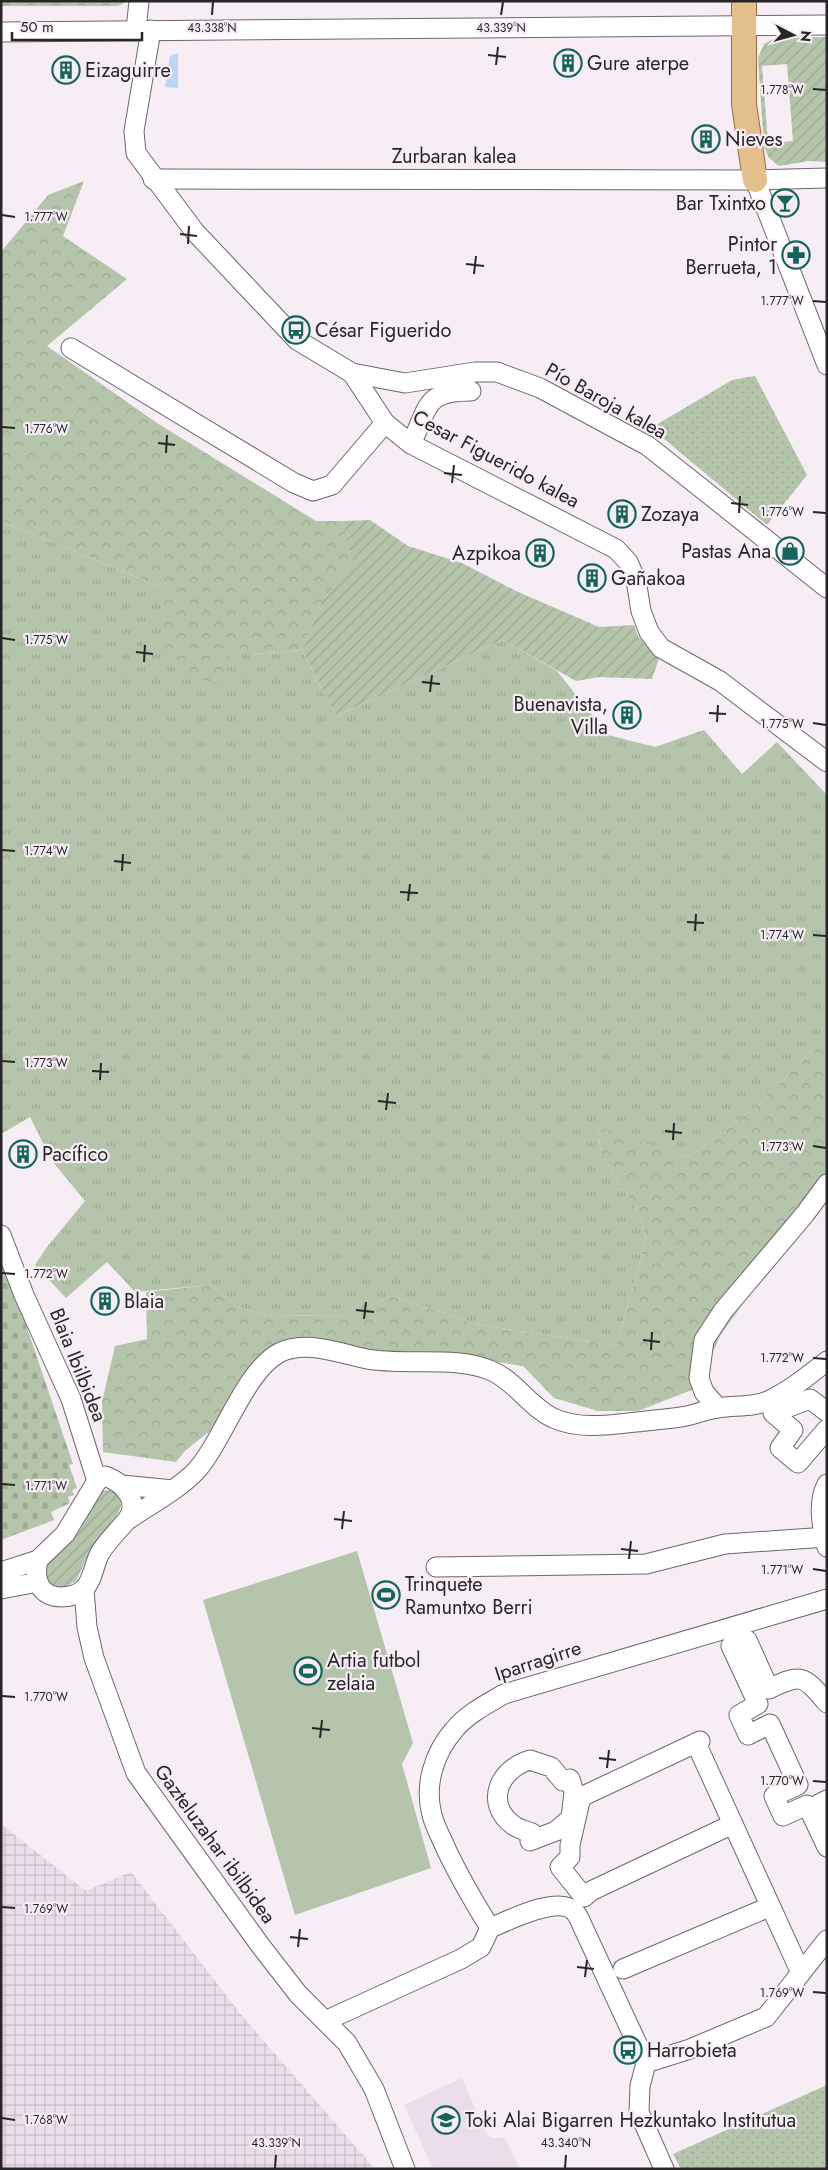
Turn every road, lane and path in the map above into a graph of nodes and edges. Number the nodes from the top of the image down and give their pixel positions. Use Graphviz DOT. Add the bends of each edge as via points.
graph roads {
  1 [pos="744,1"];
  2 [pos="138,4"];
  3 [pos="744,25"];
  4 [pos="827,25"];
  5 [pos="143,30"];
  6 [pos="1,32"];
  7 [pos="153,178"];
  8 [pos="827,178"];
  9 [pos="755,180"];
  10 [pos="71,348"];
  11 [pos="827,365"];
  12 [pos="352,374"];
  13 [pos="471,391"];
  14 [pos="385,423"];
  15 [pos="411,444"];
  16 [pos="827,588"];
  17 [pos="827,762"];
  18 [pos="827,1184"];
  19 [pos="1,1234"];
  20 [pos="827,1361"];
  21 [pos="718,1408"];
  22 [pos="827,1412"];
  23 [pos="827,1429"];
  24 [pos="108,1481"];
  25 [pos="827,1484"];
  26 [pos="173,1490"];
  27 [pos="128,1519"];
  28 [pos="826,1540"];
  29 [pos="38,1560"];
  30 [pos="436,1568"];
  31 [pos="1,1572"];
  32 [pos="38,1582"];
  33 [pos="1,1588"];
  34 [pos="84,1589"];
  35 [pos="65,1598"];
  36 [pos="827,1599"];
  37 [pos="87,1627"];
  38 [pos="827,1703"];
  39 [pos="570,1779"];
  40 [pos="827,1800"];
  41 [pos="827,1821"];
  42 [pos="733,1824"];
  43 [pos="827,1847"];
  44 [pos="762,1910"];
  45 [pos="490,1928"];
  46 [pos="827,1940"];
  47 [pos="623,1969"];
  48 [pos="801,1973"];
  49 [pos="324,2021"];
  50 [pos="646,2063"];
  51 [pos="405,2169"];
  52 [pos="664,2169"];
  1 -- 3 [label="main road"];
  2 -- 5 [label="street, Cesar Figuerido kalea"];
  3 -- 4 [label="street"];
  3 -- 5 [label="street"];
  3 -- 9 [label="main road" via="744,104"];
  5 -- 6 [label="street"];
  5 -- 7 [label="street, Cesar Figuerido kalea" via="134,131 136,154"];
  7 -- 9 [label="street, Zurbaran kalea"];
  7 -- 12 [label="street, Cesar Figuerido kalea" via="195,232 297,340"];
  8 -- 9 [label="street, Zurbaran kalea"];
  9 -- 11 [label="street"];
  10 -- 14 [label="street" via="294,483 313,491 332,485"];
  12 -- 14 [label="street, Cesar Figuerido kalea"];
  12 -- 16 [label="street, Pío Baroja kalea" via="405,383 475,372 497,372 540,388 648,446"];
  13 -- 15 [label="street" via="442,393 432,400"];
  14 -- 15 [label="street, Cesar Figuerido kalea"];
  15 -- 17 [label="street, Cesar Figuerido kalea" via="616,549 628,562 636,580 641,612 649,632 661,648 720,681"];
  18 -- 21 [label="street" via="722,1311 704,1340 699,1378 704,1392"];
  19 -- 24 [label="street, Blaia Ibilbidea" via="24,1295 71,1399 89,1457"];
  20 -- 21 [label="street" via="768,1400 739,1408"];
  21 -- 26 [label="street" via="685,1417 587,1426 568,1424 540,1410 492,1371 471,1365 369,1359 308,1347 280,1353 258,1371 209,1454 195,1472"];
  22 -- 23 [label="street" via="810,1399 773,1413 793,1430 780,1448 798,1463"];
  24 -- 26 [label="street"];
  24 -- 27 [label="street, Blaia Ibilbidea" via="128,1491 132,1505"];
  24 -- 29 [label="street" via="65,1534"];
  25 -- 28 [label="street" via="822,1492 821,1512"];
  26 -- 27 [label="street"];
  27 -- 34 [label="street" via="100,1554"];
  28 -- 30 [label="street" via="725,1544 646,1564"];
  29 -- 31 [label="street"];
  29 -- 32 [label="street"];
  32 -- 33 [label="street"];
  32 -- 35 [label="street" via="52,1596"];
  34 -- 35 [label="street"];
  34 -- 37 [label="street, Gazteluzahar ibilbidea"];
  35 -- 37 [label="street, Gazteluzahar ibilbidea"];
  36 -- 45 [label="street, Iparragirre" via="504,1694 455,1728 441,1747 432,1769 429,1792 432,1815 463,1885"];
  37 -- 49 [label="street, Gazteluzahar ibilbidea" via="94,1658 136,1773 260,1945"];
  38 -- 43 [label="street" via="799,1678 769,1689 747,1640 731,1646 758,1704 738,1715 748,1734 770,1724 798,1785 774,1796 778,1806 783,1816 807,1805"];
  39 -- 39 [label="street" via="574,1792 571,1818 556,1831 530,1841 532,1832 515,1827 502,1812 498,1793 501,1781 515,1766 530,1760 551,1767 563,1782"];
  40 -- 41 [label="street" via="819,1804"];
  42 -- 42 [label="street" via="698,1742 581,1797 570,1857 560,1867 584,1897 590,1891"];
  42 -- 48 [label="street"];
  44 -- 47 [label="street"];
  45 -- 49 [label="street" via="481,1947 461,1959"];
  45 -- 50 [label="street" via="538,1909 564,1906 574,1911"];
  46 -- 48 [label="street"];
  48 -- 50 [label="street" via="766,2017 690,2049"];
  49 -- 51 [label="street, Gazteluzahar ibilbidea" via="347,2043 374,2089"];
  50 -- 52 [label="street" via="640,2086 639,2112"];
}
